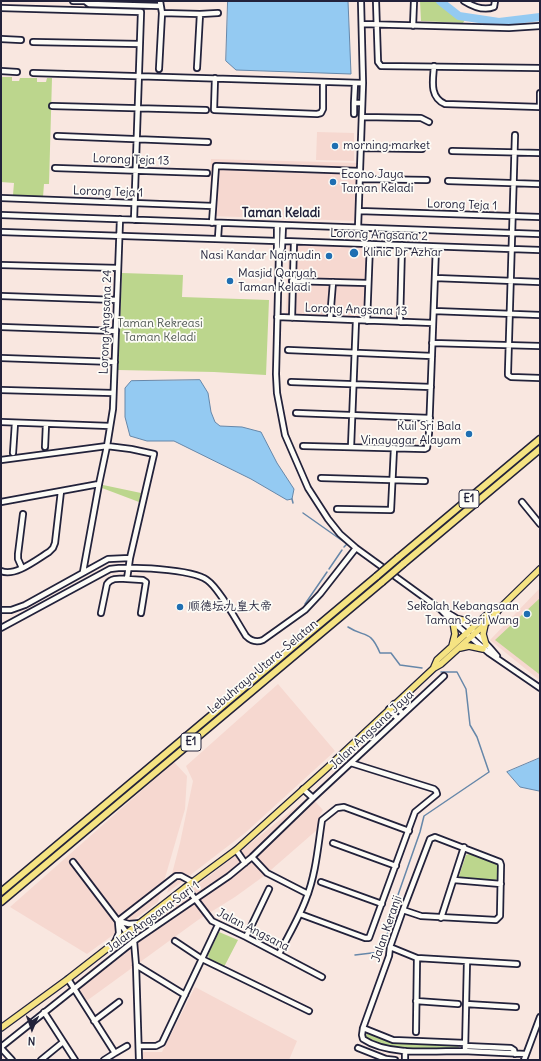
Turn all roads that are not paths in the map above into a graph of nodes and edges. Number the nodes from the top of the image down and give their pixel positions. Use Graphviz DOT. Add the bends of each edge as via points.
graph roads {
  1 [pos="73,1"];
  2 [pos="84,1"];
  3 [pos="361,1"];
  4 [pos="376,1"];
  5 [pos="414,1"];
  6 [pos="464,1"];
  7 [pos="495,1"];
  8 [pos="122,3"];
  9 [pos="160,4"];
  10 [pos="1,8"];
  11 [pos="162,13"];
  12 [pos="218,13"];
  13 [pos="200,14"];
  14 [pos="362,24"];
  15 [pos="377,25"];
  16 [pos="413,26"];
  17 [pos="540,26"];
  18 [pos="1,39"];
  19 [pos="21,40"];
  20 [pos="33,42"];
  21 [pos="140,44"];
  22 [pos="434,66"];
  23 [pos="197,68"];
  24 [pos="540,68"];
  25 [pos="159,69"];
  26 [pos="1,71"];
  27 [pos="17,72"];
  28 [pos="33,73"];
  29 [pos="139,76"];
  30 [pos="215,78"];
  31 [pos="323,82"];
  32 [pos="355,83"];
  33 [pos="363,83"];
  34 [pos="540,93"];
  35 [pos="354,103"];
  36 [pos="362,103"];
  37 [pos="52,106"];
  38 [pos="540,107"];
  39 [pos="138,108"];
  40 [pos="206,110"];
  41 [pos="354,114"];
  42 [pos="362,117"];
  43 [pos="429,122"];
  44 [pos="515,135"];
  45 [pos="57,136"];
  46 [pos="137,139"];
  47 [pos="208,142"];
  48 [pos="361,148"];
  49 [pos="422,149"];
  50 [pos="452,151"];
  51 [pos="514,152"];
  52 [pos="540,153"];
  53 [pos="55,168"];
  54 [pos="136,170"];
  55 [pos="360,171"];
  56 [pos="208,172"];
  57 [pos="360,178"];
  58 [pos="427,180"];
  59 [pos="448,181"];
  60 [pos="513,184"];
  61 [pos="540,184"];
  62 [pos="1,198"];
  63 [pos="134,203"];
  64 [pos="213,206"];
  65 [pos="358,211"];
  66 [pos="1,214"];
  67 [pos="512,216"];
  68 [pos="540,217"];
  69 [pos="120,219"];
  70 [pos="134,220"];
  71 [pos="212,223"];
  72 [pos="219,223"];
  73 [pos="277,225"];
  74 [pos="283,225"];
  75 [pos="358,228"];
  76 [pos="1,232"];
  77 [pos="511,233"];
  78 [pos="540,234"];
  79 [pos="119,236"];
  80 [pos="218,238"];
  81 [pos="277,241"];
  82 [pos="282,241"];
  83 [pos="294,242"];
  84 [pos="370,244"];
  85 [pos="402,246"];
  86 [pos="436,247"];
  87 [pos="511,249"];
  88 [pos="540,250"];
  89 [pos="279,254"];
  90 [pos="1,265"];
  91 [pos="118,268"];
  92 [pos="435,278"];
  93 [pos="292,281"];
  94 [pos="510,281"];
  95 [pos="332,282"];
  96 [pos="540,282"];
  97 [pos="368,283"];
  98 [pos="1,296"];
  99 [pos="117,300"];
  100 [pos="434,311"];
  101 [pos="509,314"];
  102 [pos="540,315"];
  103 [pos="278,317"];
  104 [pos="292,318"];
  105 [pos="330,319"];
  106 [pos="356,320"];
  107 [pos="367,321"];
  108 [pos="400,322"];
  109 [pos="433,323"];
  110 [pos="1,327"];
  111 [pos="116,331"];
  112 [pos="432,343"];
  113 [pos="508,345"];
  114 [pos="540,346"];
  115 [pos="288,350"];
  116 [pos="355,352"];
  117 [pos="432,356"];
  118 [pos="1,358"];
  119 [pos="115,362"];
  120 [pos="540,378"];
  121 [pos="291,382"];
  122 [pos="354,384"];
  123 [pos="431,387"];
  124 [pos="1,390"];
  125 [pos="113,393"];
  126 [pos="296,413"];
  127 [pos="352,415"];
  128 [pos="430,418"];
  129 [pos="1,422"];
  130 [pos="15,423"];
  131 [pos="46,424"];
  132 [pos="110,426"];
  133 [pos="540,439"];
  134 [pos="107,446"];
  135 [pos="303,446"];
  136 [pos="45,447"];
  137 [pos="351,447"];
  138 [pos="394,448"];
  139 [pos="540,449"];
  140 [pos="13,453"];
  141 [pos="1,460"];
  142 [pos="321,478"];
  143 [pos="393,480"];
  144 [pos="425,481"];
  145 [pos="99,484"];
  146 [pos="61,491"];
  147 [pos="1,502"];
  148 [pos="522,502"];
  149 [pos="336,510"];
  150 [pos="23,514"];
  151 [pos="540,524"];
  152 [pos="356,548"];
  153 [pos="130,558"];
  154 [pos="22,568"];
  155 [pos="129,568"];
  156 [pos="540,569"];
  157 [pos="1,571"];
  158 [pos="83,572"];
  159 [pos="127,579"];
  160 [pos="1,610"];
  161 [pos="101,613"];
  162 [pos="141,613"];
  163 [pos="455,620"];
  164 [pos="483,623"];
  165 [pos="1,628"];
  166 [pos="470,634"];
  167 [pos="485,647"];
  168 [pos="454,648"];
  169 [pos="444,676"];
  170 [pos="539,686"];
  171 [pos="394,704"];
  172 [pos="389,709"];
  173 [pos="403,714"];
  174 [pos="398,719"];
  175 [pos="351,763"];
  176 [pos="303,789"];
  177 [pos="312,798"];
  178 [pos="409,831"];
  179 [pos="333,844"];
  180 [pos="464,847"];
  181 [pos="236,850"];
  182 [pos="252,857"];
  183 [pos="73,862"];
  184 [pos="245,863"];
  185 [pos="396,866"];
  186 [pos="454,880"];
  187 [pos="192,882"];
  188 [pos="321,882"];
  189 [pos="501,884"];
  190 [pos="186,887"];
  191 [pos="270,889"];
  192 [pos="1,892"];
  193 [pos="308,894"];
  194 [pos="194,899"];
  195 [pos="1,902"];
  196 [pos="382,904"];
  197 [pos="403,910"];
  198 [pos="300,914"];
  199 [pos="441,918"];
  200 [pos="118,921"];
  201 [pos="140,923"];
  202 [pos="218,925"];
  203 [pos="127,933"];
  204 [pos="246,937"];
  205 [pos="175,941"];
  206 [pos="134,942"];
  207 [pos="114,943"];
  208 [pos="390,947"];
  209 [pos="279,954"];
  210 [pos="417,958"];
  211 [pos="202,959"];
  212 [pos="467,961"];
  213 [pos="517,964"];
  214 [pos="136,965"];
  215 [pos="322,977"];
  216 [pos="68,979"];
  217 [pos="74,989"];
  218 [pos="185,995"];
  219 [pos="416,1001"];
  220 [pos="119,1002"];
  221 [pos="458,1004"];
  222 [pos="466,1004"];
  223 [pos="516,1007"];
  224 [pos="309,1011"];
  225 [pos="44,1012"];
  226 [pos="540,1017"];
  227 [pos="94,1021"];
  228 [pos="1,1028"];
  229 [pos="363,1028"];
  230 [pos="416,1032"];
  231 [pos="63,1042"];
  232 [pos="127,1046"];
  233 [pos="140,1046"];
  234 [pos="465,1047"];
  235 [pos="1,1048"];
  236 [pos="358,1048"];
  237 [pos="405,1051"];
  238 [pos="115,1053"];
  239 [pos="525,1054"];
  240 [pos="12,1060"];
  241 [pos="41,1060"];
  242 [pos="74,1060"];
  243 [pos="104,1060"];
  244 [pos="139,1060"];
  245 [pos="395,1060"];
  246 [pos="405,1060"];
  247 [pos="524,1060"];
  1 -- 2 [label="street"];
  2 -- 8 [label="street" via="89,4"];
  3 -- 14 [label="street"];
  4 -- 15 [label="street"];
  5 -- 16 [label="street"];
  6 -- 7 [label="street" via="477,7 491,8"];
  8 -- 9 [label="street"];
  9 -- 11 [label="street"];
  10 -- 21 [label="street" via="141,12"];
  11 -- 13 [label="street"];
  11 -- 25 [label="street"];
  12 -- 13 [label="street"];
  13 -- 23 [label="street"];
  14 -- 15 [label="street"];
  14 -- 33 [label="street"];
  15 -- 16 [label="street"];
  15 -- 22 [label="street" via="379,65"];
  16 -- 17 [label="street"];
  18 -- 19 [label="street"];
  20 -- 21 [label="street"];
  21 -- 29 [label="street"];
  22 -- 24 [label="street"];
  22 -- 38 [label="street" via="433,93 445,104"];
  26 -- 27 [label="street"];
  28 -- 29 [label="street"];
  29 -- 30 [label="street"];
  29 -- 39 [label="street"];
  30 -- 31 [label="street"];
  30 -- 31 [label="street" via="214,110 246,112 321,113"];
  31 -- 32 [label="street"];
  32 -- 33 [label="street"];
  32 -- 35 [label="street"];
  33 -- 36 [label="street"];
  34 -- 38 [label="street"];
  35 -- 36 [label="street"];
  35 -- 41 [label="street"];
  36 -- 42 [label="street"];
  37 -- 39 [label="street"];
  39 -- 40 [label="street"];
  39 -- 46 [label="street"];
  42 -- 43 [label="street" via="422,118"];
  42 -- 48 [label="street"];
  44 -- 51 [label="street"];
  45 -- 46 [label="street"];
  46 -- 47 [label="street"];
  46 -- 54 [label="street"];
  48 -- 49 [label="street"];
  48 -- 55 [label="street"];
  50 -- 51 [label="street"];
  51 -- 52 [label="street"];
  51 -- 60 [label="street"];
  53 -- 54 [label="street, Lorong Teja 13"];
  54 -- 56 [label="street, Lorong Teja 13"];
  54 -- 63 [label="street"];
  55 -- 57 [label="street"];
  55 -- 64 [label="street" via="216,166"];
  57 -- 58 [label="street"];
  57 -- 65 [label="street"];
  59 -- 60 [label="street"];
  60 -- 61 [label="street"];
  60 -- 67 [label="street"];
  62 -- 63 [label="street, Lorong Teja 1"];
  63 -- 64 [label="street, Lorong Teja 1"];
  63 -- 70 [label="street"];
  64 -- 71 [label="street"];
  65 -- 67 [label="street, Lorong Teja 1"];
  65 -- 75 [label="street"];
  66 -- 69 [label="street"];
  67 -- 68 [label="street, Lorong Teja 1"];
  67 -- 77 [label="street"];
  69 -- 70 [label="street"];
  69 -- 79 [label="street, Lorong Angsana 24"];
  70 -- 71 [label="street"];
  71 -- 72 [label="street"];
  72 -- 73 [label="street"];
  72 -- 80 [label="street"];
  73 -- 74 [label="street"];
  73 -- 81 [label="street"];
  74 -- 75 [label="street"];
  74 -- 82 [label="street"];
  75 -- 77 [label="street"];
  76 -- 79 [label="street"];
  77 -- 78 [label="street"];
  77 -- 87 [label="street"];
  79 -- 80 [label="street"];
  79 -- 91 [label="street, Lorong Angsana 24"];
  80 -- 81 [label="street"];
  81 -- 89 [label="street"];
  82 -- 83 [label="street, Lorong Angsana 2"];
  82 -- 89 [label="street" via="282,250"];
  83 -- 84 [label="street, Lorong Angsana 2"];
  83 -- 93 [label="street"];
  84 -- 85 [label="street, Lorong Angsana 2"];
  84 -- 97 [label="street"];
  85 -- 86 [label="street, Lorong Angsana 2"];
  85 -- 108 [label="street"];
  86 -- 87 [label="street, Lorong Angsana 2"];
  86 -- 92 [label="street"];
  87 -- 88 [label="street, Lorong Angsana 2"];
  87 -- 94 [label="street"];
  89 -- 103 [label="street"];
  90 -- 91 [label="street"];
  91 -- 99 [label="street, Lorong Angsana 24"];
  92 -- 94 [label="street"];
  92 -- 100 [label="street"];
  93 -- 95 [label="street"];
  93 -- 104 [label="street"];
  94 -- 96 [label="street"];
  94 -- 101 [label="street"];
  95 -- 97 [label="street"];
  95 -- 105 [label="street"];
  97 -- 107 [label="street"];
  98 -- 99 [label="street"];
  99 -- 111 [label="street, Lorong Angsana 24"];
  100 -- 101 [label="street"];
  100 -- 109 [label="street"];
  101 -- 102 [label="street"];
  101 -- 113 [label="street"];
  103 -- 104 [label="street, Lorong Angsana 13"];
  103 -- 152 [label="street" via="277,394 285,435 317,503 340,534"];
  104 -- 105 [label="street, Lorong Angsana 13"];
  105 -- 106 [label="street, Lorong Angsana 13"];
  106 -- 107 [label="street, Lorong Angsana 13"];
  106 -- 116 [label="street"];
  107 -- 108 [label="street, Lorong Angsana 13"];
  108 -- 109 [label="street, Lorong Angsana 13"];
  109 -- 112 [label="street"];
  110 -- 111 [label="street"];
  111 -- 119 [label="street, Lorong Angsana 24"];
  112 -- 113 [label="street"];
  112 -- 117 [label="street"];
  113 -- 114 [label="street"];
  113 -- 120 [label="street" via="508,375"];
  115 -- 116 [label="street"];
  116 -- 117 [label="street"];
  116 -- 122 [label="street"];
  117 -- 123 [label="street"];
  118 -- 119 [label="street"];
  119 -- 125 [label="street, Lorong Angsana 24"];
  121 -- 122 [label="street"];
  122 -- 123 [label="street"];
  122 -- 127 [label="street"];
  123 -- 128 [label="street"];
  124 -- 125 [label="street"];
  125 -- 132 [label="street, Lorong Angsana 24"];
  126 -- 127 [label="street"];
  127 -- 128 [label="street"];
  127 -- 137 [label="street"];
  128 -- 138 [label="street" via="427,448"];
  129 -- 130 [label="street"];
  130 -- 131 [label="street"];
  130 -- 140 [label="street"];
  131 -- 132 [label="street"];
  131 -- 136 [label="street"];
  132 -- 134 [label="street, Lorong Angsana 24"];
  133 -- 192 [label="highway, Lebuhraya Utara–Selatan / E1, bridge"];
  134 -- 141 [label="street"];
  134 -- 145 [label="street, Lorong Angsana 24"];
  134 -- 153 [label="street" via="154,454"];
  135 -- 137 [label="street"];
  137 -- 138 [label="street"];
  138 -- 143 [label="street"];
  139 -- 195 [label="highway, Lebuhraya Utara–Selatan / E1, bridge"];
  142 -- 143 [label="street"];
  143 -- 144 [label="street"];
  143 -- 149 [label="street" via="391,510"];
  145 -- 146 [label="street"];
  145 -- 158 [label="street, Lorong Angsana 24"];
  146 -- 147 [label="street"];
  146 -- 154 [label="street" via="53,548"];
  148 -- 151 [label="street"];
  150 -- 154 [label="street" via="18,554"];
  152 -- 155 [label="street" via="305,610 259,642 249,639 215,587 202,577 168,570"];
  152 -- 163 [label="street"];
  153 -- 155 [label="street"];
  153 -- 158 [label="street" via="108,559"];
  154 -- 157 [label="street" via="13,573"];
  155 -- 159 [label="street"];
  155 -- 165 [label="street" via="110,569"];
  156 -- 164 [label="main road" via="494,616"];
  158 -- 160 [label="street" via="16,609"];
  159 -- 161 [label="street" via="109,580"];
  159 -- 162 [label="street" via="146,582"];
  163 -- 164 [label="main road"];
  163 -- 166 [label="street"];
  163 -- 168 [label="main road"];
  164 -- 166 [label="main road"];
  164 -- 167 [label="main road"];
  166 -- 167 [label="street"];
  166 -- 168 [label="main road"];
  167 -- 168 [label="main road"];
  167 -- 170 [label="street"];
  168 -- 171 [label="main road" via="437,660 434,668"];
  169 -- 173 [label="street, Jalan Angsana Jaya"];
  171 -- 172 [label="main road"];
  171 -- 173 [label="street"];
  172 -- 174 [label="street"];
  172 -- 176 [label="main road"];
  173 -- 174 [label="street, Jalan Angsana Jaya"];
  174 -- 175 [label="street, Jalan Angsana Jaya"];
  175 -- 177 [label="street, Jalan Angsana Jaya"];
  175 -- 178 [label="street" via="437,792 437,796 417,810"];
  176 -- 177 [label="street"];
  176 -- 181 [label="main road"];
  177 -- 182 [label="street, Jalan Angsana Sari 1"];
  178 -- 185 [label="street"];
  178 -- 193 [label="street" via="344,807 337,808 322,820"];
  179 -- 185 [label="street"];
  180 -- 186 [label="street"];
  180 -- 189 [label="street" via="500,862"];
  180 -- 197 [label="street, Jalan Keranji" via="435,837 430,839"];
  181 -- 184 [label="street"];
  181 -- 187 [label="main road"];
  182 -- 184 [label="street, Jalan Angsana Sari 1"];
  182 -- 193 [label="street" via="268,873"];
  183 -- 200 [label="street"];
  184 -- 194 [label="street, Jalan Angsana Sari 1"];
  185 -- 196 [label="street"];
  186 -- 189 [label="street"];
  186 -- 199 [label="street"];
  187 -- 190 [label="main road"];
  187 -- 200 [label="street" via="178,875"];
  188 -- 196 [label="street"];
  189 -- 199 [label="street" via="499,919"];
  190 -- 194 [label="street, Jalan Angsana"];
  190 -- 201 [label="main road"];
  191 -- 204 [label="street"];
  193 -- 198 [label="street"];
  194 -- 202 [label="street, Jalan Angsana"];
  194 -- 206 [label="street, Jalan Angsana Sari 1"];
  196 -- 198 [label="street" via="367,939"];
  197 -- 199 [label="street" via="421,916"];
  197 -- 208 [label="street, Jalan Keranji"];
  198 -- 209 [label="street"];
  200 -- 201 [label="street"];
  200 -- 203 [label="street"];
  200 -- 207 [label="street" via="119,933"];
  201 -- 203 [label="main road"];
  202 -- 204 [label="street, Jalan Angsana"];
  202 -- 211 [label="street"];
  203 -- 207 [label="main road"];
  204 -- 209 [label="street, Jalan Angsana"];
  205 -- 211 [label="street"];
  206 -- 214 [label="street"];
  206 -- 217 [label="street, Jalan Angsana Sari 1"];
  207 -- 216 [label="main road"];
  208 -- 210 [label="street"];
  208 -- 229 [label="street, Jalan Keranji"];
  209 -- 215 [label="street, Jalan Angsana"];
  210 -- 212 [label="street"];
  210 -- 219 [label="street"];
  211 -- 218 [label="street"];
  211 -- 224 [label="street"];
  212 -- 213 [label="street"];
  212 -- 222 [label="street"];
  214 -- 218 [label="street"];
  214 -- 233 [label="street"];
  216 -- 217 [label="street"];
  216 -- 228 [label="main road"];
  217 -- 225 [label="street, Jalan Angsana Sari 1"];
  217 -- 227 [label="street"];
  218 -- 233 [label="street" via="162,1043 156,1046"];
  219 -- 221 [label="street"];
  219 -- 230 [label="street"];
  220 -- 227 [label="street"];
  222 -- 223 [label="street"];
  222 -- 234 [label="street"];
  225 -- 231 [label="street"];
  225 -- 235 [label="street, Jalan Angsana Sari 1"];
  226 -- 239 [label="street"];
  227 -- 238 [label="street"];
  229 -- 234 [label="street" via="393,1040"];
  229 -- 237 [label="street, Jalan Keranji" via="364,1040"];
  231 -- 241 [label="street"];
  231 -- 242 [label="street"];
  232 -- 238 [label="street"];
  233 -- 244 [label="street"];
  234 -- 237 [label="street"];
  234 -- 239 [label="street"];
  235 -- 240 [label="street"];
  236 -- 245 [label="street"];
  237 -- 246 [label="street"];
  238 -- 243 [label="street"];
  239 -- 247 [label="street"];
}
